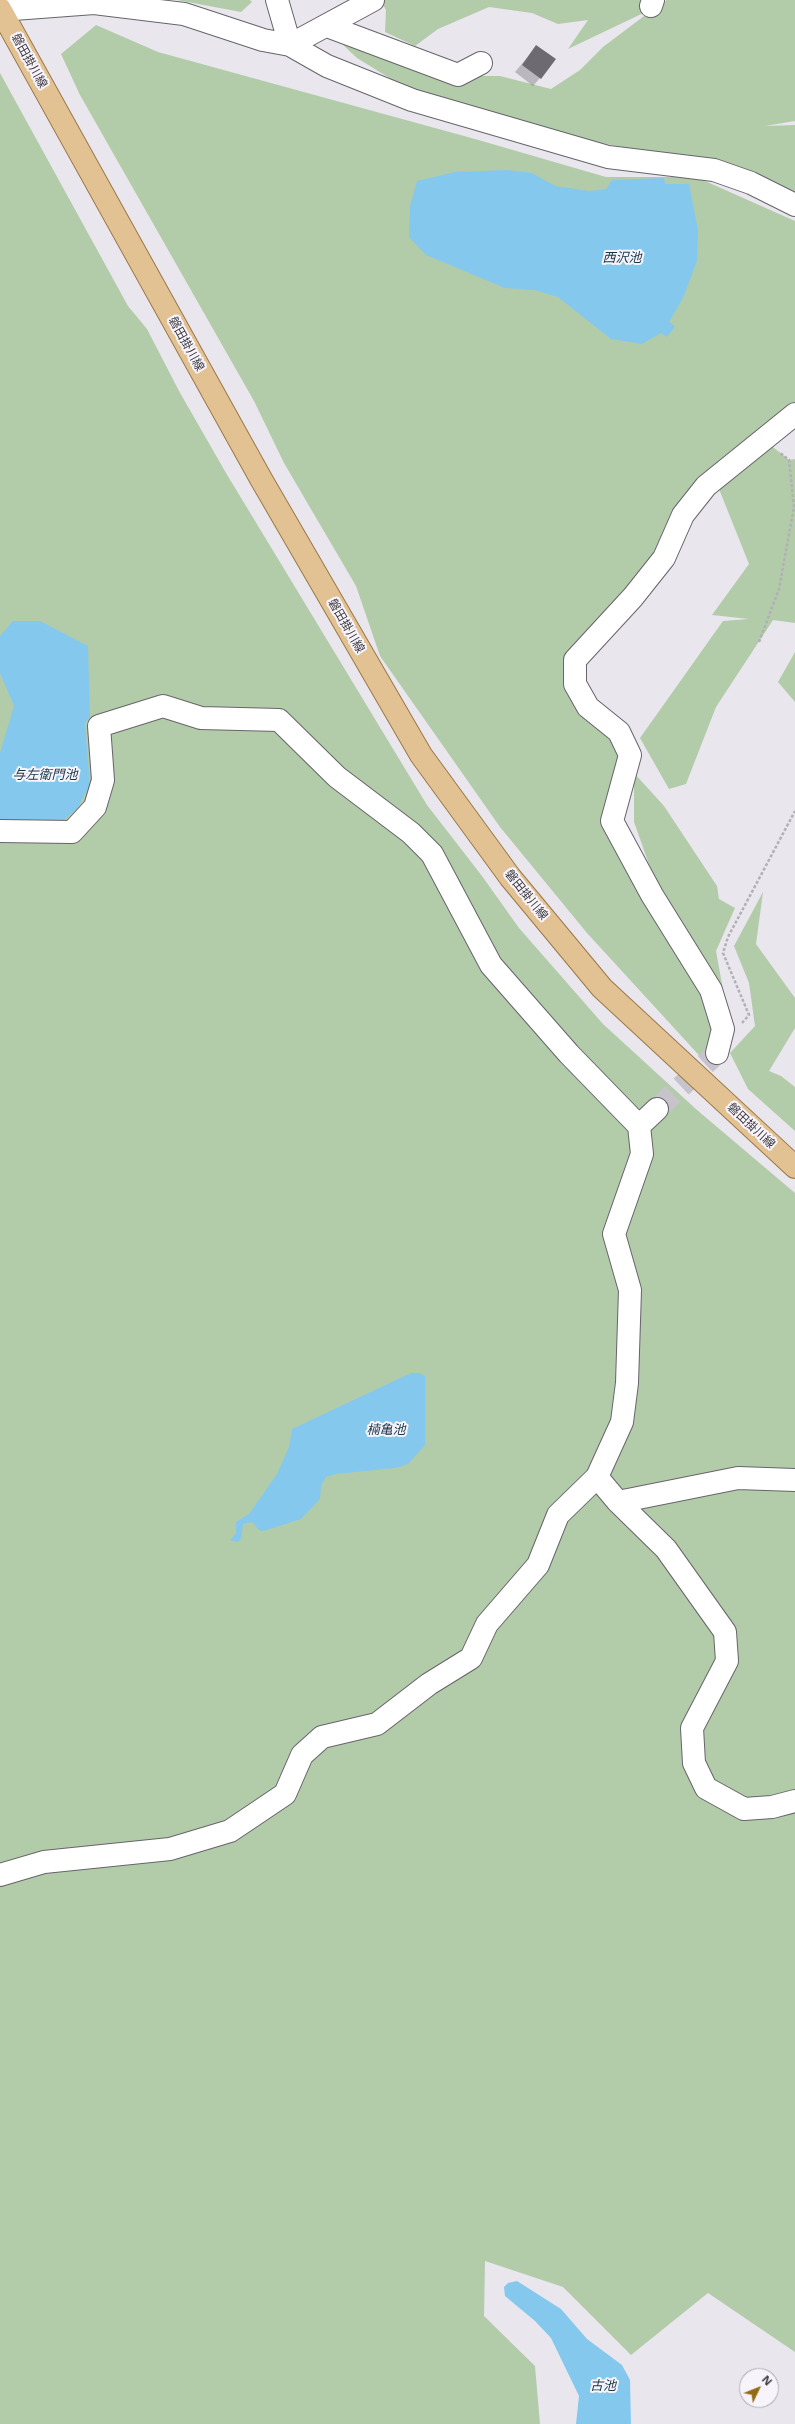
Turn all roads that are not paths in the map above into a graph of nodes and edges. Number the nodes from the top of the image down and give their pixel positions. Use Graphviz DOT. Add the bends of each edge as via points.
graph roads {
  1 [pos="277,0"];
  2 [pos="373,0"];
  3 [pos="0,9"];
  4 [pos="326,26"];
  5 [pos="290,45"];
  6 [pos="481,63"];
  7 [pos="795,205"];
  8 [pos="795,414"];
  9 [pos="0,830"];
  10 [pos="717,1053"];
  11 [pos="657,1109"];
  12 [pos="639,1126"];
  13 [pos="795,1167"];
  14 [pos="597,1477"];
  15 [pos="795,1480"];
  16 [pos="618,1502"];
  17 [pos="795,1801"];
  18 [pos="0,1875"];
  1 -- 5 [label="street"];
  2 -- 4 [label="street"];
  3 -- 5 [label="street" via="94,3 132,7 184,14 263,40"];
  3 -- 13 [label="main road, 磐田掛川線" via="261,479 421,755 510,877 602,988"];
  4 -- 5 [label="street"];
  4 -- 6 [label="street" via="458,75"];
  5 -- 7 [label="street" via="327,66 412,100 608,157 714,170 751,183"];
  8 -- 10 [label="street" via="706,486 683,515 664,558 633,597 575,660 575,684 588,707 619,732 630,755 612,821 652,895 711,990 723,1029"];
  9 -- 12 [label="street" via="72,832 95,807 103,780 99,726 163,706 201,718 279,720 337,776 411,833 432,854 491,965 569,1054"];
  11 -- 12 [label="street"];
  12 -- 14 [label="street" via="642,1154 614,1234 630,1290 628,1383 622,1422"];
  14 -- 16 [label="street"];
  14 -- 18 [label="street" via="558,1515 538,1565 487,1624 471,1658 429,1684 377,1724 322,1737 302,1755 285,1794 230,1831 170,1849 44,1862"];
  15 -- 16 [label="street" via="738,1478"];
  16 -- 17 [label="street" via="666,1549 725,1632 727,1661 692,1728 694,1763 706,1788 744,1809 772,1807"];
}
